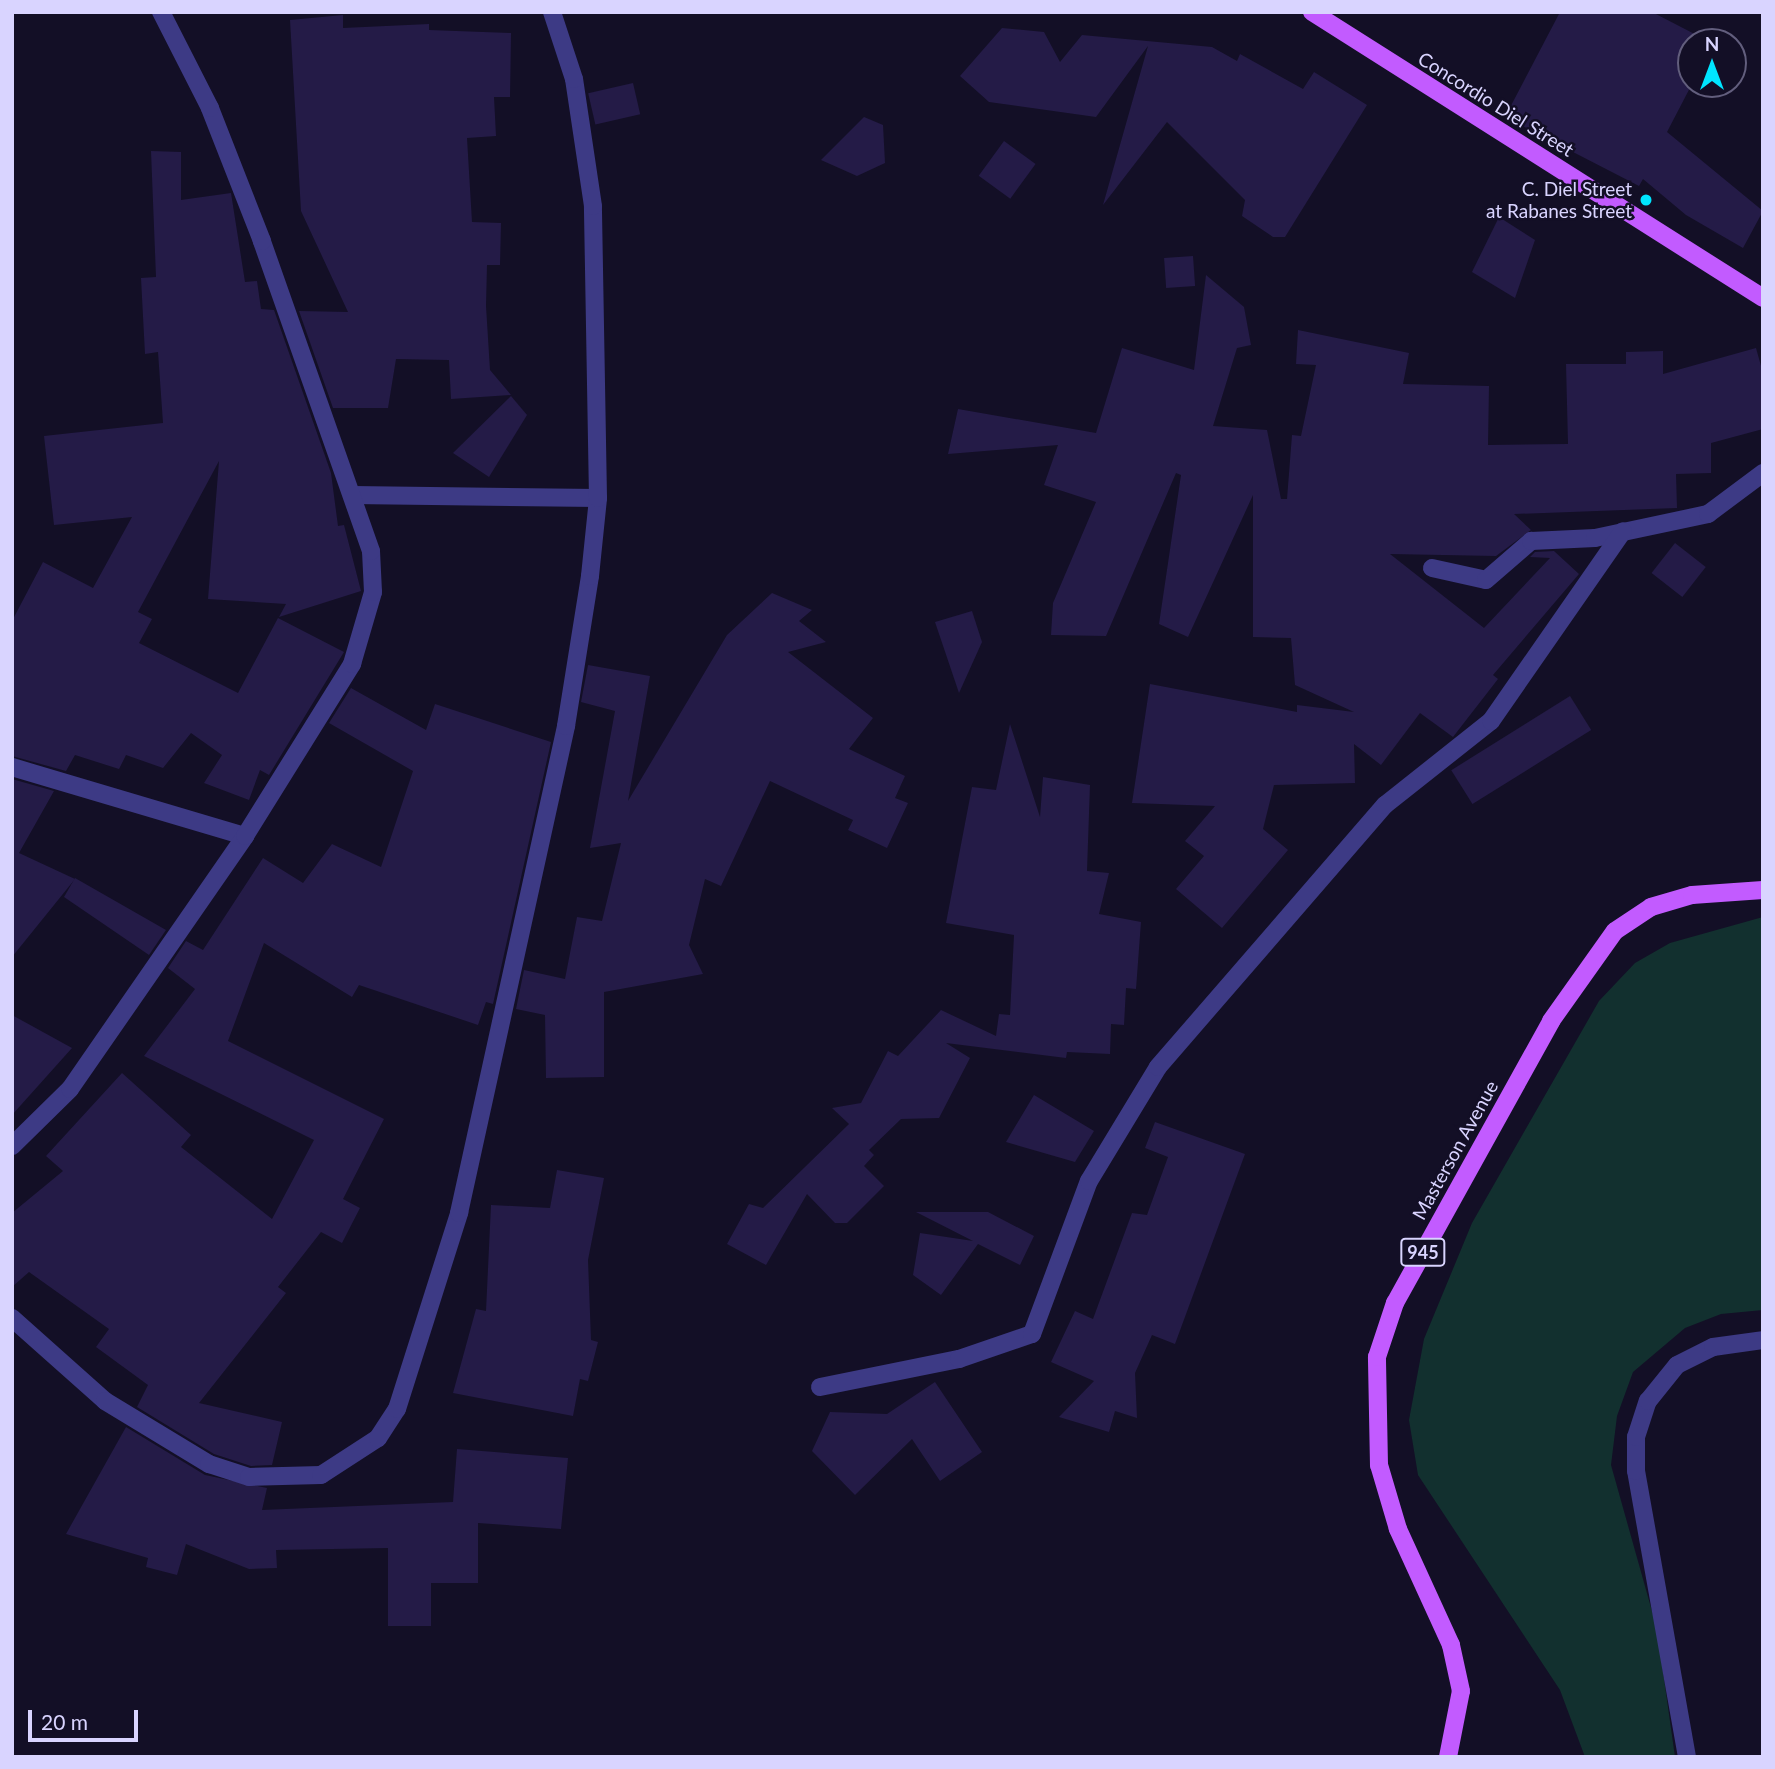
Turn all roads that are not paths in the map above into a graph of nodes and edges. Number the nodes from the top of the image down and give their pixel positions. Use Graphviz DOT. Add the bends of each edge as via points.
graph roads {
  1 [pos="161,12"];
  2 [pos="552,12"];
  3 [pos="1312,12"];
  4 [pos="1763,298"];
  5 [pos="1763,473"];
  6 [pos="352,495"];
  7 [pos="598,498"];
  8 [pos="1623,531"];
  9 [pos="1433,568"];
  10 [pos="12,767"];
  11 [pos="245,836"];
  12 [pos="1763,890"];
  13 [pos="12,1146"];
  14 [pos="12,1318"];
  15 [pos="1763,1340"];
  16 [pos="820,1387"];
  17 [pos="1448,1757"];
  18 [pos="1687,1757"];
  1 -- 6 [label="street" via="210,108"];
  2 -- 7 [label="street" via="574,79 593,206"];
  3 -- 4 [label="main road, Concordio Diel Street"];
  5 -- 8 [label="street" via="1708,514"];
  6 -- 7 [label="street"];
  6 -- 11 [label="street" via="371,551 373,592 363,632 327,708"];
  7 -- 14 [label="street" via="566,726 459,1213 397,1409 378,1438 321,1475 249,1477 209,1464 105,1401"];
  8 -- 9 [label="street" via="1531,541 1486,580"];
  8 -- 16 [label="street" via="1491,721 1385,806 1158,1067 1089,1181 1032,1334 959,1359"];
  10 -- 11 [label="street"];
  11 -- 13 [label="street" via="70,1089"];
  12 -- 17 [label="main road, Masterson Avenue / 945" via="1692,895 1651,908 1615,932 1550,1021 1395,1303 1377,1357 1379,1465 1398,1529 1451,1645 1461,1691"];
  15 -- 18 [label="street" via="1713,1347 1676,1365 1648,1401 1636,1437 1636,1471"];
}
